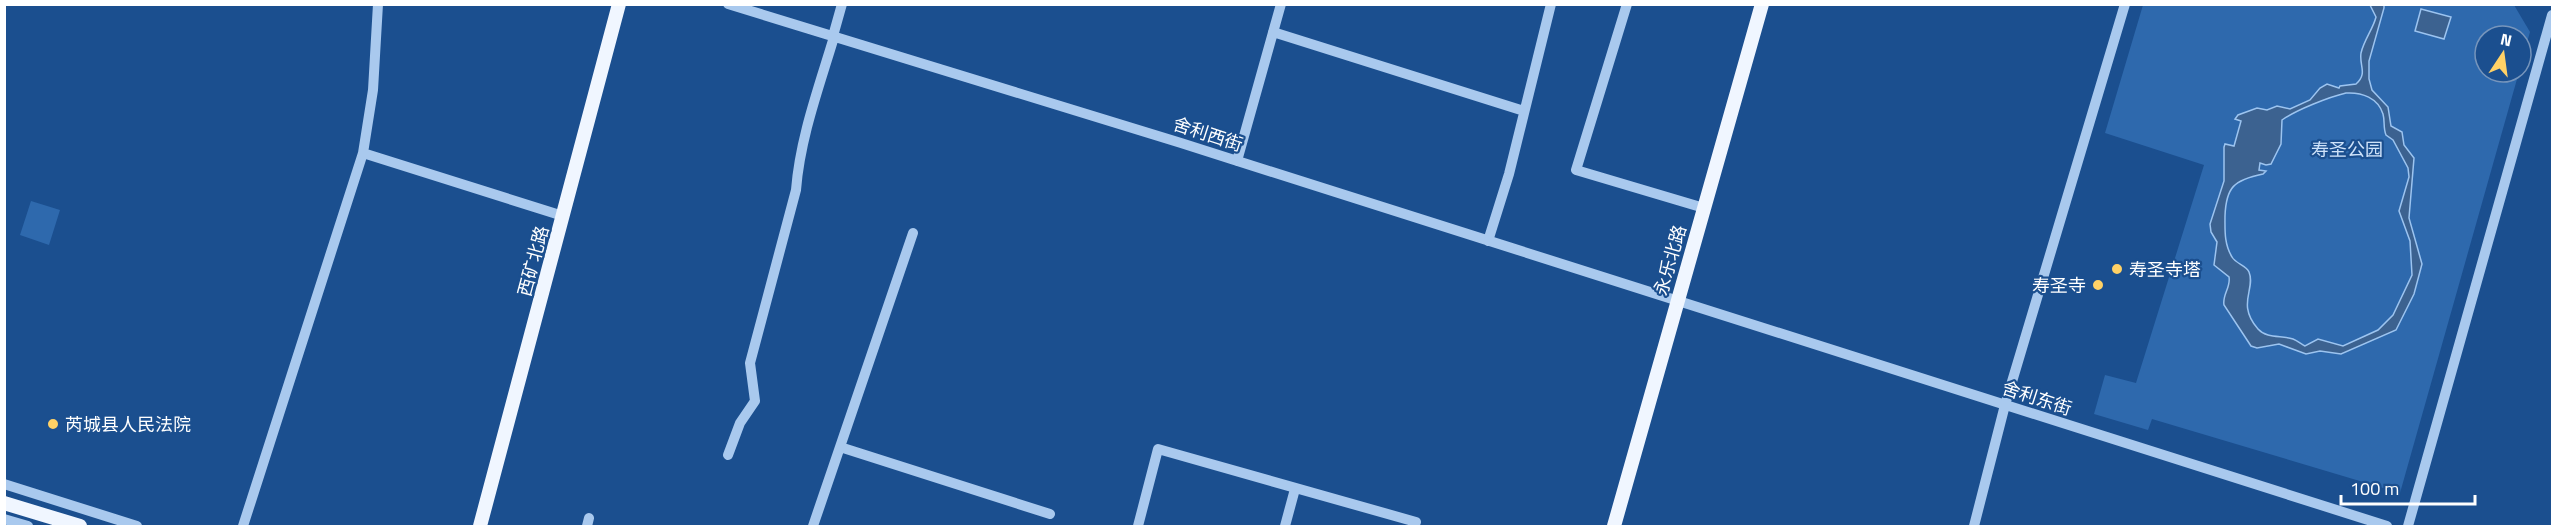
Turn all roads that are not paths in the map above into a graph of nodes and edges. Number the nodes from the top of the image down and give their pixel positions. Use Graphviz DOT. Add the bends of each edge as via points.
graph roads {
  1 [pos="378,4"];
  2 [pos="619,4"];
  3 [pos="628,4"];
  4 [pos="728,4"];
  5 [pos="842,4"];
  6 [pos="1281,4"];
  7 [pos="1627,4"];
  8 [pos="1762,4"];
  9 [pos="2125,4"];
  10 [pos="1550,5"];
  11 [pos="2553,15"];
  12 [pos="1273,32"];
  13 [pos="833,37"];
  14 [pos="1524,111"];
  15 [pos="363,153"];
  16 [pos="1237,160"];
  17 [pos="1704,208"];
  18 [pos="563,216"];
  19 [pos="913,234"];
  20 [pos="1488,241"];
  21 [pos="1677,301"];
  22 [pos="2005,405"];
  23 [pos="840,447"];
  24 [pos="728,455"];
  25 [pos="4,484"];
  26 [pos="1295,489"];
  27 [pos="4,503"];
  28 [pos="1050,514"];
  29 [pos="4,519"];
  30 [pos="28,526"];
  31 [pos="80,526"];
  32 [pos="137,526"];
  33 [pos="243,526"];
  34 [pos="480,526"];
  35 [pos="489,526"];
  36 [pos="813,526"];
  37 [pos="1138,526"];
  38 [pos="1285,526"];
  39 [pos="1414,526"];
  40 [pos="1614,526"];
  41 [pos="1974,526"];
  42 [pos="2387,526"];
  43 [pos="2408,526"];
  1 -- 15 [label="street" via="373,90"];
  2 -- 18 [label="main road, 西矿北路"];
  3 -- 35 [label="main road, 西矿北路"];
  4 -- 13 [label="street, 舍利西街"];
  5 -- 13 [label="street"];
  6 -- 12 [label="street"];
  7 -- 17 [label="street" via="1576,170"];
  8 -- 17 [label="main road, 永乐北路"];
  9 -- 22 [label="street"];
  10 -- 14 [label="street"];
  11 -- 43 [label="street"];
  12 -- 14 [label="street"];
  12 -- 16 [label="street"];
  13 -- 16 [label="street, 舍利西街"];
  13 -- 24 [label="street" via="798,162 796,190 750,363 755,401 740,423"];
  14 -- 20 [label="street"];
  15 -- 18 [label="street"];
  15 -- 33 [label="street"];
  16 -- 20 [label="street, 舍利西街"];
  17 -- 21 [label="main road, 永乐北路"];
  18 -- 34 [label="main road, 西矿北路"];
  19 -- 23 [label="street"];
  20 -- 21 [label="street, 舍利西街"];
  21 -- 22 [label="street, 舍利东街"];
  21 -- 40 [label="main road, 永乐北路"];
  22 -- 41 [label="street"];
  22 -- 42 [label="street, 舍利东街"];
  23 -- 28 [label="street"];
  23 -- 36 [label="street"];
  25 -- 32 [label="street"];
  26 -- 37 [label="street" via="1158,449"];
  26 -- 38 [label="street"];
  26 -- 39 [label="street" via="1416,522"];
  27 -- 31 [label="main road"];
  29 -- 30 [label="street"];
}
